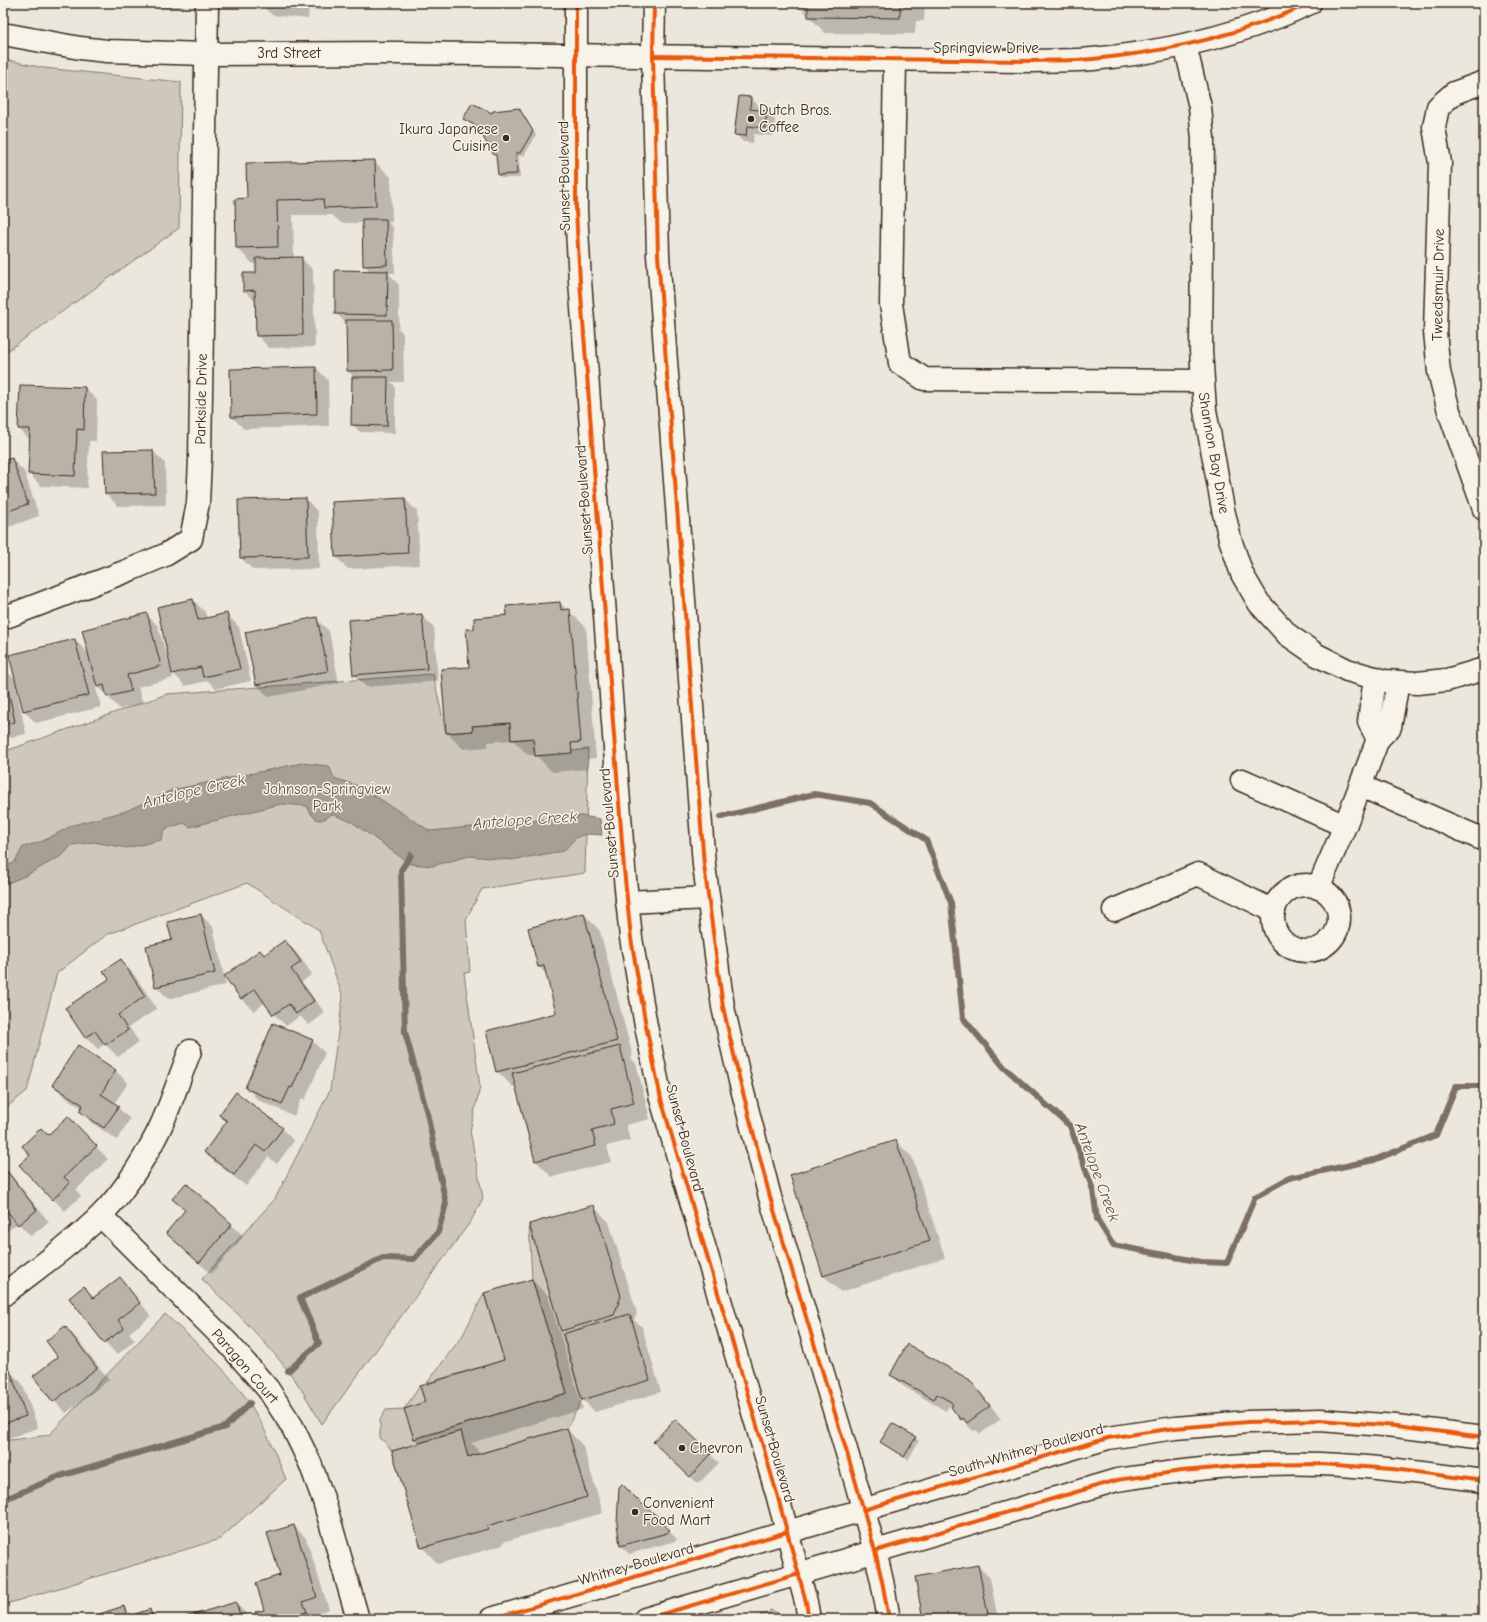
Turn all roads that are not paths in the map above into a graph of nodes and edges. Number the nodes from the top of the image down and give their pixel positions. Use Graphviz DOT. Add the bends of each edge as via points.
graph roads {
  1 [pos="207,3"];
  2 [pos="576,3"];
  3 [pos="654,3"];
  4 [pos="1310,3"];
  5 [pos="3,34"];
  6 [pos="1185,45"];
  7 [pos="206,54"];
  8 [pos="576,55"];
  9 [pos="653,56"];
  10 [pos="895,59"];
  11 [pos="1484,82"];
  12 [pos="1202,381"];
  13 [pos="1484,509"];
  14 [pos="3,618"];
  15 [pos="1484,669"];
  16 [pos="1374,678"];
  17 [pos="1398,682"];
  18 [pos="1378,739"];
  19 [pos="1242,780"];
  20 [pos="1361,786"];
  21 [pos="1345,826"];
  22 [pos="1484,840"];
  23 [pos="1318,888"];
  24 [pos="708,898"];
  25 [pos="628,902"];
  26 [pos="1114,910"];
  27 [pos="1274,911"];
  28 [pos="190,1051"];
  29 [pos="100,1216"];
  30 [pos="3,1295"];
  31 [pos="1484,1437"];
  32 [pos="1484,1481"];
  33 [pos="864,1510"];
  34 [pos="787,1532"];
  35 [pos="875,1552"];
  36 [pos="799,1574"];
  37 [pos="358,1619"];
  38 [pos="491,1619"];
  39 [pos="645,1619"];
  40 [pos="809,1619"];
  41 [pos="888,1619"];
  1 -- 7 [label="street"];
  2 -- 8 [label="street, Sunset Boulevard"];
  3 -- 9 [label="street"];
  4 -- 6 [label="street, Springview Drive" via="1257,25"];
  5 -- 7 [label="street, 3rd Street" via="107,51"];
  6 -- 10 [label="street, Springview Drive" via="1092,59"];
  6 -- 12 [label="street, Shannon Bay Drive" via="1200,107 1203,139"];
  7 -- 8 [label="street, 3rd Street"];
  7 -- 14 [label="street, Parkside Drive" via="200,459 198,503 191,539 165,555 132,569"];
  8 -- 9 [label="street, 3rd Street"];
  8 -- 25 [label="street, Sunset Boulevard" via="576,211"];
  9 -- 10 [label="street, Springview Drive"];
  9 -- 24 [label="street" via="658,255"];
  10 -- 12 [label="street" via="890,304 900,363 924,379"];
  11 -- 13 [label="street, Tweedsmuir Drive" via="1454,93 1438,107 1434,127 1440,163 1435,332 1440,372 1448,411"];
  12 -- 16 [label="street, Shannon Bay Drive" via="1223,509 1242,574 1259,603 1288,636 1347,670"];
  15 -- 17 [label="street, Shannon Bay Drive" via="1447,680"];
  16 -- 17 [label="street, Shannon Bay Drive"];
  16 -- 18 [label="street" via="1369,722"];
  17 -- 18 [label="street" via="1390,727"];
  18 -- 20 [label="street"];
  19 -- 21 [label="street"];
  20 -- 21 [label="street"];
  20 -- 22 [label="street"];
  21 -- 23 [label="street"];
  23 -- 27 [label="street" via="1306,885 1293,888 1283,894"];
  23 -- 27 [label="street" via="1329,895 1336,906 1339,919 1336,931 1329,942 1318,949 1293,949 1282,941 1275,931 1272,918"];
  24 -- 25 [label="street"];
  24 -- 33 [label="street" via="723,1007 740,1081 770,1197"];
  25 -- 34 [label="street, Sunset Boulevard" via="631,938 661,1099"];
  26 -- 27 [label="street" via="1198,874"];
  28 -- 29 [label="street" via="158,1132 128,1182"];
  29 -- 30 [label="street"];
  29 -- 37 [label="street, Paragon Court" via="228,1343 268,1389 292,1426 310,1462 324,1501"];
  31 -- 33 [label="street, South Whitney Boulevard" via="1320,1420 1175,1428 1108,1438"];
  32 -- 35 [label="street" via="1393,1469 1320,1464 1251,1465 1182,1471 1117,1480"];
  33 -- 34 [label="street, South Whitney Boulevard"];
  33 -- 35 [label="street"];
  34 -- 36 [label="street, Sunset Boulevard"];
  34 -- 38 [label="street, Whitney Boulevard"];
  35 -- 36 [label="street"];
  35 -- 41 [label="street"];
  36 -- 39 [label="street"];
  36 -- 40 [label="street, Sunset Boulevard"];
}
